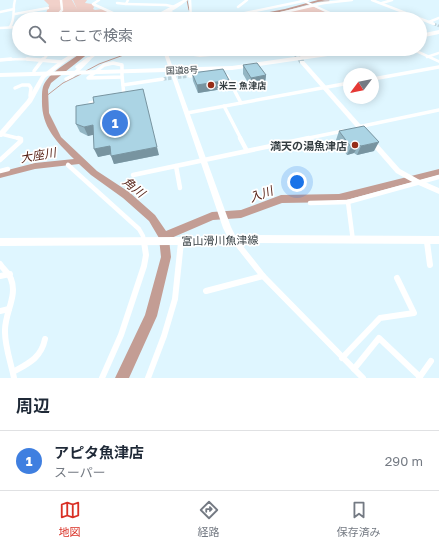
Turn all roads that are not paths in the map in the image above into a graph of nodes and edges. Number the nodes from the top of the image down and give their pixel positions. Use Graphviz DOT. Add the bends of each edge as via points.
graph roads {
  1 [pos="15,0"];
  2 [pos="61,0"];
  3 [pos="99,0"];
  4 [pos="128,0"];
  5 [pos="167,0"];
  6 [pos="186,0"];
  7 [pos="190,0"];
  8 [pos="247,0"];
  9 [pos="352,0"];
  10 [pos="372,0"];
  11 [pos="392,0"];
  12 [pos="305,1"];
  13 [pos="117,4"];
  14 [pos="126,4"];
  15 [pos="166,4"];
  16 [pos="382,4"];
  17 [pos="314,6"];
  18 [pos="175,7"];
  19 [pos="238,7"];
  20 [pos="48,8"];
  21 [pos="14,9"];
  22 [pos="168,11"];
  23 [pos="0,12"];
  24 [pos="15,12"];
  25 [pos="26,12"];
  26 [pos="60,12"];
  27 [pos="109,12"];
  28 [pos="191,12"];
  29 [pos="254,12"];
  30 [pos="287,12"];
  31 [pos="328,12"];
  32 [pos="403,12"];
  33 [pos="439,18"];
  34 [pos="429,22"];
  35 [pos="12,24"];
  36 [pos="434,24"];
  37 [pos="10,27"];
  38 [pos="0,28"];
  39 [pos="439,32"];
  40 [pos="427,35"];
  41 [pos="439,35"];
  42 [pos="427,38"];
  43 [pos="439,53"];
  44 [pos="46,56"];
  45 [pos="72,56"];
  46 [pos="93,56"];
  47 [pos="167,56"];
  48 [pos="292,56"];
  49 [pos="317,56"];
  50 [pos="427,56"];
  51 [pos="89,59"];
  52 [pos="0,60"];
  53 [pos="43,60"];
  54 [pos="62,62"];
  55 [pos="302,62"];
  56 [pos="439,62"];
  57 [pos="78,67"];
  58 [pos="439,67"];
  59 [pos="171,68"];
  60 [pos="34,71"];
  61 [pos="0,72"];
  62 [pos="44,72"];
  63 [pos="221,73"];
  64 [pos="202,74"];
  65 [pos="0,75"];
  66 [pos="189,76"];
  67 [pos="122,77"];
  68 [pos="379,78"];
  69 [pos="66,79"];
  70 [pos="163,79"];
  71 [pos="343,84"];
  72 [pos="123,85"];
  73 [pos="15,88"];
  74 [pos="325,88"];
  75 [pos="33,96"];
  76 [pos="119,98"];
  77 [pos="102,100"];
  78 [pos="90,103"];
  79 [pos="241,103"];
  80 [pos="224,106"];
  81 [pos="439,110"];
  82 [pos="187,113"];
  83 [pos="359,127"];
  84 [pos="353,129"];
  85 [pos="346,130"];
  86 [pos="0,132"];
  87 [pos="247,151"];
  88 [pos="0,160"];
  89 [pos="204,160"];
  90 [pos="68,165"];
  91 [pos="176,166"];
  92 [pos="8,169"];
  93 [pos="0,171"];
  94 [pos="133,175"];
  95 [pos="439,177"];
  96 [pos="417,182"];
  97 [pos="180,188"];
  98 [pos="439,191"];
  99 [pos="348,202"];
  100 [pos="310,203"];
  101 [pos="233,239"];
  102 [pos="427,240"];
  103 [pos="439,240"];
  104 [pos="178,241"];
  105 [pos="353,241"];
  106 [pos="145,242"];
  107 [pos="1,244"];
  108 [pos="0,264"];
  109 [pos="430,265"];
  110 [pos="10,274"];
  111 [pos="0,276"];
  112 [pos="263,276"];
  113 [pos="397,278"];
  114 [pos="206,292"];
  115 [pos="8,309"];
  116 [pos="0,311"];
  117 [pos="45,338"];
  118 [pos="342,358"];
  119 [pos="431,361"];
  120 [pos="354,369"];
  121 [pos="14,375"];
  122 [pos="419,377"];
  123 [pos="102,378"];
  124 [pos="148,378"];
  125 [pos="363,378"];
  1 -- 21 [label="street"];
  2 -- 26 [label="street"];
  3 -- 27 [label="street" via="93,4"];
  4 -- 14 [label="street"];
  5 -- 15 [label="street"];
  6 -- 18 [label="main road"];
  7 -- 28 [label="street"];
  8 -- 19 [label="street"];
  9 -- 17 [label="street"];
  10 -- 16 [label="street"];
  11 -- 16 [label="street"];
  12 -- 17 [label="street"];
  12 -- 29 [label="street"];
  13 -- 14 [label="street"];
  14 -- 15 [label="street"];
  15 -- 18 [label="street"];
  16 -- 32 [label="street"];
  17 -- 30 [label="street"];
  17 -- 31 [label="street"];
  18 -- 22 [label="main road"];
  20 -- 25 [label="street"];
  21 -- 23 [label="street"];
  21 -- 24 [label="street"];
  33 -- 34 [label="street"];
  34 -- 36 [label="street"];
  35 -- 37 [label="street"];
  37 -- 38 [label="street"];
  39 -- 40 [label="highway"];
  41 -- 42 [label="highway"];
  43 -- 50 [label="street"];
  44 -- 53 [label="street"];
  45 -- 54 [label="main road"];
  46 -- 51 [label="street"];
  47 -- 59 [label="street"];
  48 -- 59 [label="highway, 国道8号"];
  49 -- 59 [label="highway, 国道8号" via="252,66"];
  50 -- 56 [label="street"];
  51 -- 57 [label="street"];
  51 -- 69 [label="street"];
  52 -- 53 [label="street"];
  53 -- 54 [label="street"];
  53 -- 60 [label="street"];
  54 -- 75 [label="main road" via="43,77"];
  55 -- 74 [label="street"];
  58 -- 68 [label="street"];
  59 -- 62 [label="highway, 国道8号"];
  59 -- 82 [label="street"];
  60 -- 61 [label="highway, 国道8号"];
  60 -- 62 [label="highway, 国道8号"];
  62 -- 65 [label="highway, 国道8号"];
  63 -- 79 [label="street" via="225,74"];
  64 -- 66 [label="street"];
  67 -- 67 [label="street" via="95,78 88,78 104,64 122,65"];
  67 -- 72 [label="street"];
  70 -- 72 [label="street"];
  71 -- 74 [label="street"];
  72 -- 76 [label="street" via="125,97"];
  73 -- 75 [label="street" via="28,85 31,88 30,96"];
  74 -- 79 [label="street"];
  74 -- 83 [label="street"];
  75 -- 86 [label="main road" via="14,121"];
  77 -- 78 [label="street"];
  79 -- 80 [label="street"];
  80 -- 82 [label="street"];
  80 -- 87 [label="street"];
  81 -- 83 [label="street"];
  82 -- 89 [label="street"];
  83 -- 84 [label="street"];
  83 -- 96 [label="street" via="392,165"];
  85 -- 87 [label="street"];
  86 -- 88 [label="street" via="21,141"];
  87 -- 89 [label="street"];
  89 -- 91 [label="street"];
  89 -- 101 [label="street"];
  90 -- 106 [label="street" via="138,229"];
  91 -- 94 [label="street"];
  91 -- 97 [label="street"];
  92 -- 93 [label="street"];
  95 -- 96 [label="street"];
  96 -- 98 [label="street"];
  96 -- 99 [label="street"];
  99 -- 100 [label="street"];
  99 -- 105 [label="street"];
  101 -- 104 [label="street, 富山滑川魚津線"];
  101 -- 105 [label="street, 富山滑川魚津線"];
  101 -- 112 [label="street"];
  102 -- 103 [label="street, 富山滑川魚津線"];
  102 -- 105 [label="street, 富山滑川魚津線"];
  102 -- 109 [label="street"];
  104 -- 106 [label="street, 富山滑川魚津線"];
  104 -- 124 [label="street" via="175,299"];
  106 -- 107 [label="street, 富山滑川魚津線"];
  106 -- 123 [label="street" via="144,266 121,335"];
  108 -- 110 [label="street"];
  110 -- 111 [label="street"];
  110 -- 115 [label="street" via="13,290"];
  112 -- 114 [label="street"];
  112 -- 118 [label="street"];
  113 -- 118 [label="street" via="414,313 380,318"];
  115 -- 116 [label="street"];
  115 -- 121 [label="street" via="5,335"];
  117 -- 121 [label="street" via="43,350 38,358"];
  118 -- 120 [label="street"];
  119 -- 122 [label="street"];
  120 -- 122 [label="street" via="379,338"];
  120 -- 125 [label="street"];
}
